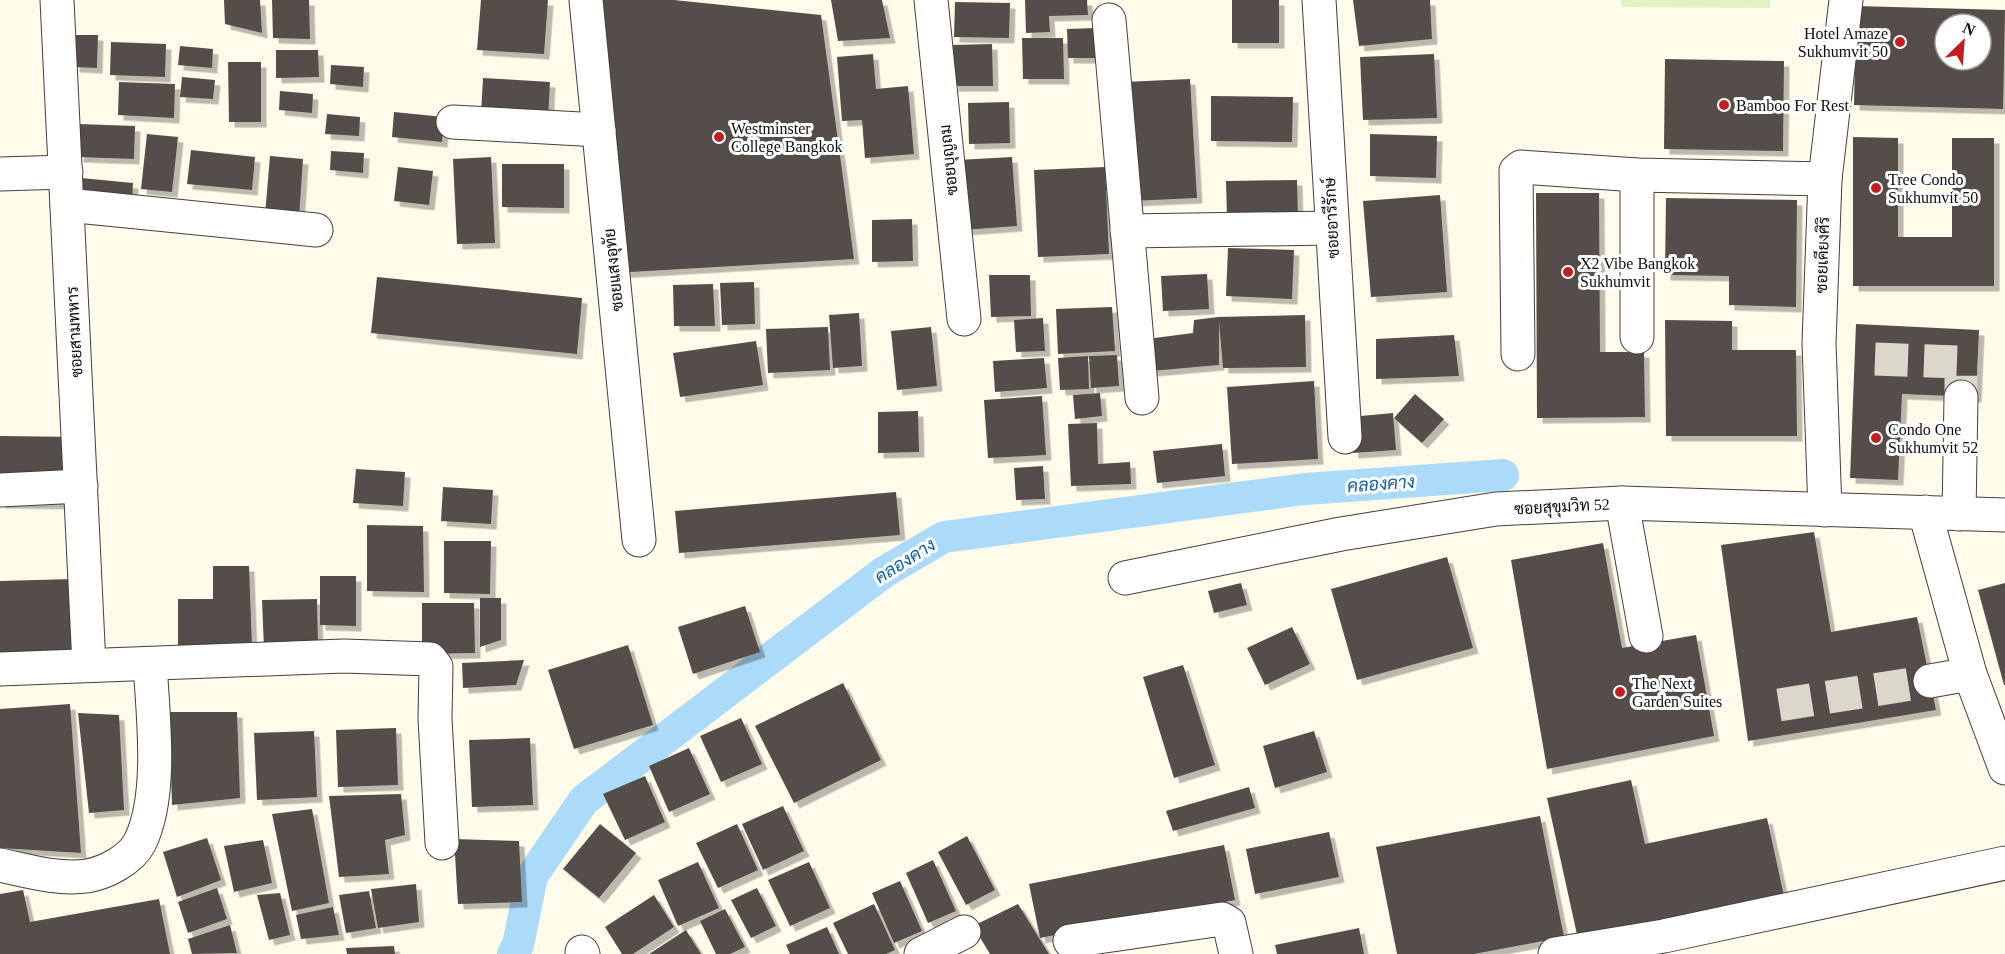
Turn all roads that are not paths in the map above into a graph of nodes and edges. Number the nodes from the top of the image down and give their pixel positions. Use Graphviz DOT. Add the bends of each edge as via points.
graph roads {
  1 [pos="57,0"];
  2 [pos="586,0"];
  3 [pos="931,0"];
  4 [pos="1319,0"];
  5 [pos="1846,0"];
  6 [pos="1109,20"];
  7 [pos="453,122"];
  8 [pos="599,130"];
  9 [pos="66,172"];
  10 [pos="0,174"];
  11 [pos="1637,175"];
  12 [pos="1825,179"];
  13 [pos="67,205"];
  14 [pos="1331,228"];
  15 [pos="316,230"];
  16 [pos="1127,231"];
  17 [pos="964,320"];
  18 [pos="1637,337"];
  19 [pos="1518,354"];
  20 [pos="1961,397"];
  21 [pos="1142,398"];
  22 [pos="1345,437"];
  23 [pos="81,486"];
  24 [pos="0,490"];
  25 [pos="1622,503"];
  26 [pos="1825,510"];
  27 [pos="1925,512"];
  28 [pos="1959,513"];
  29 [pos="2005,515"];
  30 [pos="639,540"];
  31 [pos="1125,578"];
  32 [pos="1646,636"];
  33 [pos="150,664"];
  34 [pos="89,665"];
  35 [pos="0,669"];
  36 [pos="1970,674"];
  37 [pos="1930,681"];
  38 [pos="2005,768"];
  39 [pos="442,843"];
  40 [pos="2005,863"];
  41 [pos="0,865"];
  42 [pos="964,932"];
  43 [pos="1070,940"];
  44 [pos="921,954"];
  45 [pos="1236,954"];
  46 [pos="1555,954"];
  1 -- 9 [label="street, ซอยสามทหาร"];
  2 -- 8 [label="street, ซอยแสงอุทัย"];
  3 -- 17 [label="street, ซอยบุญถม"];
  4 -- 14 [label="street, ซอยอารีรักษ์"];
  5 -- 12 [label="street, ซอยเคียงศิริ"];
  6 -- 16 [label="street"];
  7 -- 8 [label="street"];
  8 -- 30 [label="street, ซอยแสงอุทัย"];
  9 -- 10 [label="street"];
  9 -- 13 [label="street, ซอยสามทหาร"];
  11 -- 12 [label="street"];
  11 -- 18 [label="street"];
  11 -- 19 [label="street" via="1522,166 1516,171"];
  12 -- 26 [label="street, ซอยเคียงศิริ" via="1819,343"];
  13 -- 15 [label="street"];
  13 -- 23 [label="street, ซอยสามทหาร"];
  14 -- 16 [label="street"];
  14 -- 22 [label="street, ซอยอารีรักษ์"];
  16 -- 21 [label="street"];
  20 -- 28 [label="street"];
  23 -- 24 [label="street"];
  23 -- 34 [label="street, ซอยสามทหาร"];
  25 -- 26 [label="street, ซอยสุขุมวิท 52"];
  25 -- 31 [label="street, ซอยสุขุมวิท 52" via="1496,509 1341,534"];
  25 -- 32 [label="street"];
  26 -- 27 [label="street, ซอยสุขุมวิท 52"];
  27 -- 28 [label="street, ซอยสุขุมวิท 52"];
  27 -- 36 [label="street"];
  28 -- 29 [label="street, ซอยสุขุมวิท 52"];
  33 -- 34 [label="street"];
  33 -- 39 [label="street" via="344,656 433,661"];
  33 -- 41 [label="street" via="153,778 151,811 140,843 130,856 87,876 53,876"];
  34 -- 35 [label="street"];
  36 -- 37 [label="street"];
  36 -- 38 [label="street"];
  40 -- 46 [label="street" via="1664,936"];
  42 -- 44 [label="street"];
  43 -- 45 [label="street" via="1222,919 1229,922"];
}
